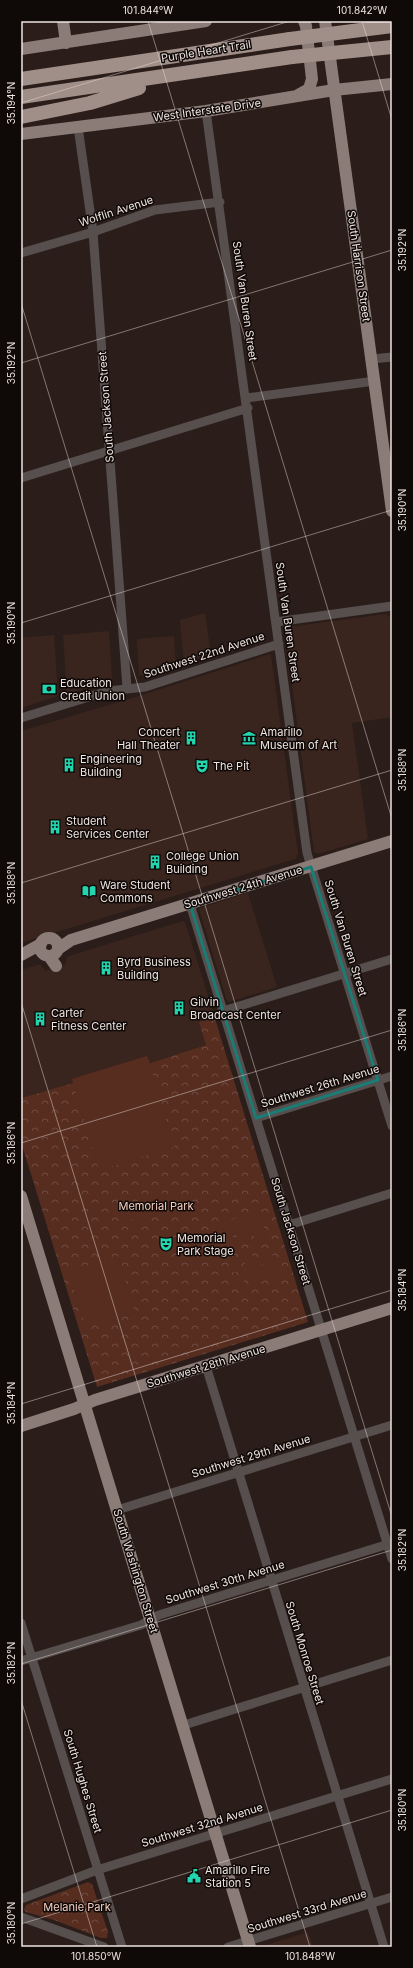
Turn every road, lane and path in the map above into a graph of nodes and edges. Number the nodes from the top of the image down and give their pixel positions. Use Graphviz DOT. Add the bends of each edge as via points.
graph roads {
  1 [pos="63,21"];
  2 [pos="304,21"];
  3 [pos="325,21"];
  4 [pos="199,22"];
  5 [pos="392,26"];
  6 [pos="66,43"];
  7 [pos="392,47"];
  8 [pos="21,49"];
  9 [pos="118,65"];
  10 [pos="21,70"];
  11 [pos="183,74"];
  12 [pos="21,79"];
  13 [pos="392,84"];
  14 [pos="334,90"];
  15 [pos="21,97"];
  16 [pos="290,99"];
  17 [pos="206,111"];
  18 [pos="21,117"];
  19 [pos="78,127"];
  20 [pos="21,134"];
  21 [pos="220,202"];
  22 [pos="92,232"];
  23 [pos="21,253"];
  24 [pos="392,357"];
  25 [pos="372,359"];
  26 [pos="374,381"];
  27 [pos="246,398"];
  28 [pos="248,408"];
  29 [pos="109,450"];
  30 [pos="21,478"];
  31 [pos="392,511"];
  32 [pos="392,606"];
  33 [pos="276,622"];
  34 [pos="279,644"];
  35 [pos="127,688"];
  36 [pos="21,718"];
  37 [pos="392,841"];
  38 [pos="311,867"];
  39 [pos="190,904"];
  40 [pos="24,954"];
  41 [pos="392,959"];
  42 [pos="344,974"];
  43 [pos="223,1011"];
  44 [pos="392,1076"];
  45 [pos="378,1080"];
  46 [pos="256,1118"];
  47 [pos="392,1126"];
  48 [pos="392,1193"];
  49 [pos="21,1196"];
  50 [pos="289,1225"];
  51 [pos="392,1308"];
  52 [pos="322,1329"];
  53 [pos="206,1366"];
  54 [pos="84,1404"];
  55 [pos="392,1425"];
  56 [pos="21,1426"];
  57 [pos="354,1436"];
  58 [pos="239,1472"];
  59 [pos="117,1510"];
  60 [pos="390,1544"];
  61 [pos="392,1559"];
  62 [pos="270,1580"];
  63 [pos="151,1619"];
  64 [pos="21,1623"];
  65 [pos="32,1658"];
  66 [pos="392,1660"];
  67 [pos="21,1662"];
  68 [pos="304,1688"];
  69 [pos="184,1725"];
  70 [pos="392,1779"];
  71 [pos="337,1795"];
  72 [pos="216,1833"];
  73 [pos="97,1870"];
  74 [pos="392,1897"];
  75 [pos="21,1899"];
  76 [pos="371,1903"];
  77 [pos="21,1917"];
  78 [pos="249,1944"];
  79 [pos="104,1947"];
  80 [pos="122,1947"];
  81 [pos="228,1947"];
  82 [pos="384,1947"];
  1 -- 6 [label="main road"];
  2 -- 16 [label="main road" via="312,79 309,89"];
  3 -- 14 [label="main road, South Harrison Street"];
  4 -- 6 [label="main road"];
  5 -- 9 [label="highway, Purple Heart Trail, bridge"];
  6 -- 8 [label="main road"];
  7 -- 11 [label="highway, Purple Heart Trail, bridge" via="292,57"];
  9 -- 10 [label="highway"];
  9 -- 12 [label="highway, Purple Heart Trail"];
  11 -- 15 [label="highway, Purple Heart Trail"];
  11 -- 18 [label="highway" via="90,103"];
  13 -- 14 [label="main road, West Interstate Drive"];
  14 -- 16 [label="main road, West Interstate Drive"];
  14 -- 25 [label="main road, South Harrison Street"];
  16 -- 17 [label="main road, West Interstate Drive"];
  17 -- 19 [label="main road, West Interstate Drive"];
  17 -- 21 [label="street, South Van Buren Street"];
  19 -- 20 [label="main road, West Interstate Drive"];
  19 -- 22 [label="street, South Jackson Street"];
  21 -- 22 [label="street, Wolflin Avenue" via="155,210"];
  21 -- 27 [label="street, South Van Buren Street"];
  22 -- 23 [label="street, Wolflin Avenue"];
  22 -- 29 [label="street, South Jackson Street"];
  24 -- 25 [label="street"];
  25 -- 26 [label="main road, South Harrison Street"];
  26 -- 27 [label="street"];
  26 -- 31 [label="main road, South Harrison Street"];
  27 -- 28 [label="street, South Van Buren Street"];
  28 -- 29 [label="street"];
  28 -- 33 [label="street, South Van Buren Street"];
  29 -- 30 [label="street"];
  29 -- 35 [label="street, South Jackson Street"];
  32 -- 33 [label="street"];
  33 -- 34 [label="street, South Van Buren Street"];
  34 -- 35 [label="street, Southwest 22nd Avenue" via="145,687"];
  34 -- 38 [label="street, South Van Buren Street"];
  35 -- 36 [label="street, Southwest 22nd Avenue" via="108,691"];
  37 -- 38 [label="main road, Southwest 24th Avenue"];
  38 -- 39 [label="main road, Southwest 24th Avenue"];
  38 -- 42 [label="street, South Van Buren Street"];
  39 -- 40 [label="main road, Southwest 24th Avenue" via="71,940 50,949"];
  39 -- 43 [label="street, South Jackson Street"];
  41 -- 42 [label="street"];
  42 -- 43 [label="street"];
  42 -- 45 [label="street, South Van Buren Street"];
  43 -- 46 [label="street, South Jackson Street"];
  44 -- 45 [label="street, Southwest 26th Avenue"];
  45 -- 46 [label="street, Southwest 26th Avenue"];
  45 -- 47 [label="street, South Van Buren Street"];
  46 -- 50 [label="street, South Jackson Street"];
  48 -- 50 [label="street"];
  49 -- 54 [label="main road, South Washington Street"];
  50 -- 52 [label="street, South Jackson Street"];
  51 -- 52 [label="main road, Southwest 28th Avenue"];
  52 -- 53 [label="main road, Southwest 28th Avenue"];
  52 -- 57 [label="street, South Jackson Street"];
  53 -- 54 [label="main road, Southwest 28th Avenue"];
  53 -- 58 [label="street, South Monroe Street"];
  54 -- 56 [label="main road, Southwest 28th Avenue"];
  54 -- 59 [label="main road, South Washington Street"];
  55 -- 57 [label="street, Southwest 29th Avenue"];
  57 -- 58 [label="street, Southwest 29th Avenue"];
  57 -- 60 [label="street, South Jackson Street"];
  58 -- 59 [label="street, Southwest 29th Avenue"];
  58 -- 62 [label="street, South Monroe Street"];
  59 -- 63 [label="main road, South Washington Street"];
  60 -- 61 [label="street, South Jackson Street"];
  60 -- 62 [label="street, Southwest 30th Avenue"];
  62 -- 63 [label="street, Southwest 30th Avenue"];
  62 -- 68 [label="street, South Monroe Street"];
  63 -- 65 [label="street, Southwest 30th Avenue" via="141,1625"];
  63 -- 69 [label="main road, South Washington Street"];
  64 -- 65 [label="street, South Hughes Street"];
  65 -- 67 [label="street, Southwest 30th Avenue"];
  65 -- 73 [label="street, South Hughes Street"];
  66 -- 68 [label="street"];
  68 -- 69 [label="street"];
  68 -- 71 [label="street, South Monroe Street"];
  69 -- 72 [label="main road, South Washington Street"];
  70 -- 71 [label="street, Southwest 32nd Avenue"];
  71 -- 72 [label="street, Southwest 32nd Avenue"];
  71 -- 76 [label="street, South Monroe Street"];
  72 -- 73 [label="street, Southwest 32nd Avenue"];
  72 -- 78 [label="main road, South Washington Street"];
  73 -- 75 [label="street, Southwest 32nd Avenue"];
  73 -- 80 [label="street, South Hughes Street"];
  74 -- 76 [label="street, Southwest 33rd Avenue"];
  76 -- 78 [label="street, Southwest 33rd Avenue"];
  76 -- 82 [label="street, South Monroe Street"];
  77 -- 79 [label="street"];
  78 -- 81 [label="street, Southwest 33rd Avenue"];
}
